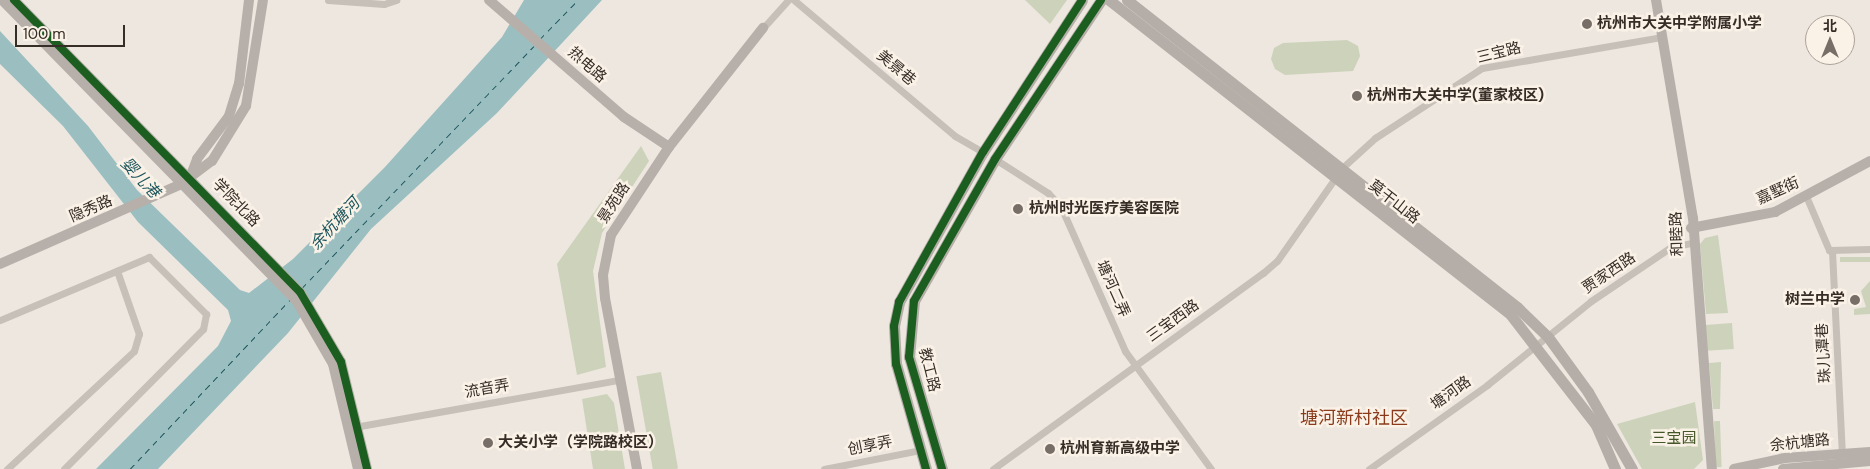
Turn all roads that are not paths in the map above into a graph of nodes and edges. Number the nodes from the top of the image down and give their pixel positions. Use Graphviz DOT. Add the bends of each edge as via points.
graph roads {
  1 [pos="2,0"];
  2 [pos="14,0"];
  3 [pos="250,0"];
  4 [pos="263,0"];
  5 [pos="328,0"];
  6 [pos="396,0"];
  7 [pos="489,0"];
  8 [pos="788,0"];
  9 [pos="794,0"];
  10 [pos="1082,0"];
  11 [pos="1101,0"];
  12 [pos="1109,0"];
  13 [pos="1127,0"];
  14 [pos="1656,0"];
  15 [pos="763,28"];
  16 [pos="1662,37"];
  17 [pos="669,147"];
  18 [pos="982,152"];
  19 [pos="995,159"];
  20 [pos="1870,161"];
  21 [pos="1339,171"];
  22 [pos="191,176"];
  23 [pos="181,184"];
  24 [pos="1806,196"];
  25 [pos="1692,228"];
  26 [pos="1692,243"];
  27 [pos="255,248"];
  28 [pos="1870,249"];
  29 [pos="1832,252"];
  30 [pos="0,264"];
  31 [pos="117,271"];
  32 [pos="0,320"];
  33 [pos="1548,337"];
  34 [pos="326,340"];
  35 [pos="1538,344"];
  36 [pos="1136,364"];
  37 [pos="619,380"];
  38 [pos="360,426"];
  39 [pos="920,450"];
  40 [pos="1870,452"];
  41 [pos="1842,454"];
  42 [pos="1870,460"];
  43 [pos="8,469"];
  44 [pos="64,469"];
  45 [pos="358,469"];
  46 [pos="368,469"];
  47 [pos="637,469"];
  48 [pos="824,469"];
  49 [pos="926,469"];
  50 [pos="942,469"];
  51 [pos="993,469"];
  52 [pos="1211,469"];
  53 [pos="1369,469"];
  54 [pos="1615,469"];
  55 [pos="1632,469"];
  56 [pos="1712,469"];
  57 [pos="1734,469"];
  58 [pos="1783,469"];
  1 -- 23 [label="main road, 学院北路"];
  2 -- 22 [label="main road, 学院北路"];
  3 -- 22 [label="main road, 隐秀路" via="239,84 229,116 197,159"];
  4 -- 22 [label="main road, 隐秀路" via="259,44 240,122 212,161"];
  5 -- 6 [label="street" via="384,4"];
  7 -- 17 [label="main road, 热电路" via="624,117"];
  8 -- 15 [label="street, 景苑路"];
  9 -- 18 [label="street, 美景巷" via="955,136"];
  10 -- 18 [label="main road, 教工路"];
  11 -- 19 [label="main road, 教工路"];
  12 -- 21 [label="main road, 莫干山路"];
  13 -- 21 [label="main road, 莫干山路"];
  14 -- 16 [label="main road, 和睦路"];
  15 -- 17 [label="main road, 景苑路"];
  16 -- 21 [label="street, 三宝路" via="1482,68 1374,138"];
  16 -- 25 [label="main road, 和睦路"];
  17 -- 37 [label="main road, 景苑路" via="618,223 607,250 605,298"];
  18 -- 39 [label="main road, 教工路" via="905,287 896,310 896,364"];
  19 -- 36 [label="street, 塘河二弄" via="1048,193 1061,207"];
  19 -- 50 [label="main road, 教工路" via="926,278 909,320 909,357"];
  20 -- 24 [label="main road, 嘉墅街"];
  21 -- 33 [label="main road, 莫干山路" via="1480,276"];
  21 -- 35 [label="main road, 莫干山路" via="1482,290"];
  21 -- 36 [label="street, 三宝西路" via="1277,261"];
  22 -- 23 [label="main road, 隐秀路"];
  22 -- 27 [label="main road, 学院北路"];
  23 -- 27 [label="main road, 学院北路"];
  23 -- 30 [label="main road, 隐秀路" via="124,212"];
  24 -- 25 [label="main road, 嘉墅街" via="1753,219"];
  24 -- 29 [label="street" via="1821,238"];
  25 -- 26 [label="main road, 和睦路"];
  26 -- 33 [label="street, 贾家西路" via="1663,253 1591,301"];
  26 -- 56 [label="main road, 和睦路"];
  27 -- 34 [label="main road, 学院北路" via="300,292"];
  28 -- 29 [label="street"];
  29 -- 41 [label="street, 珠儿潭巷"];
  31 -- 32 [label="street"];
  31 -- 43 [label="street" via="139,334 134,351"];
  31 -- 44 [label="street" via="150,257 206,314 203,329"];
  33 -- 35 [label="street, 塘河路"];
  33 -- 55 [label="main road, 莫干山路" via="1588,392"];
  34 -- 38 [label="main road, 学院北路"];
  34 -- 45 [label="main road, 学院北路" via="347,411"];
  35 -- 53 [label="street, 塘河路"];
  35 -- 54 [label="main road, 莫干山路" via="1596,425"];
  36 -- 51 [label="street, 三宝西路"];
  36 -- 52 [label="street, 塘河二弄"];
  37 -- 38 [label="street, 流音弄"];
  37 -- 47 [label="main road, 景苑路"];
  38 -- 46 [label="main road, 学院北路"];
  39 -- 48 [label="street, 创享弄"];
  39 -- 49 [label="main road, 教工路"];
  40 -- 41 [label="main road, 余杭塘路"];
  41 -- 57 [label="main road, 余杭塘路" via="1785,458"];
  42 -- 58 [label="main road, 余杭塘路"];
}
